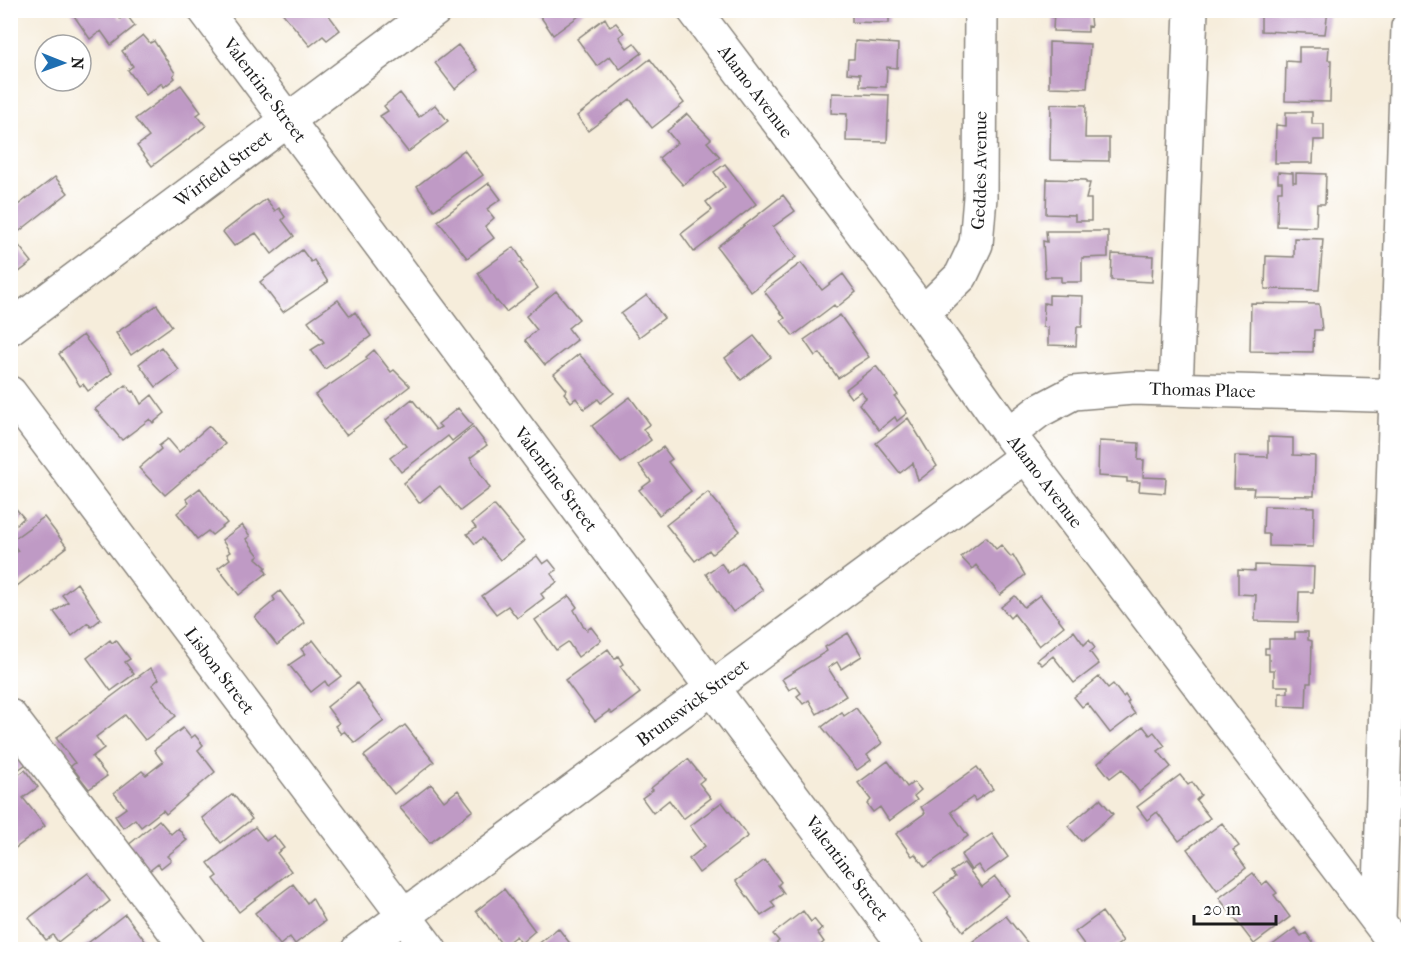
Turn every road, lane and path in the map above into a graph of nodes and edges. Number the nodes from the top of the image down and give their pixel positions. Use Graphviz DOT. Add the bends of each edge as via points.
graph roads {
  1 [pos="205,10"];
  2 [pos="435,10"];
  3 [pos="694,10"];
  4 [pos="981,10"];
  5 [pos="1191,10"];
  6 [pos="1408,27"];
  7 [pos="287,120"];
  8 [pos="924,313"];
  9 [pos="10,328"];
  10 [pos="1176,389"];
  11 [pos="10,393"];
  12 [pos="1403,395"];
  13 [pos="1018,445"];
  14 [pos="712,688"];
  15 [pos="10,716"];
  16 [pos="404,916"];
  17 [pos="1378,919"];
  18 [pos="189,950"];
  19 [pos="358,950"];
  20 [pos="430,950"];
  21 [pos="908,950"];
  22 [pos="1400,950"];
  1 -- 7 [label="street, Valentine Street"];
  2 -- 7 [label="street, Wirfield Street"];
  3 -- 8 [label="street, Alamo Avenue"];
  4 -- 8 [label="street, Geddes Avenue" via="976,244 961,276"];
  5 -- 10 [label="street"];
  6 -- 12 [label="street"];
  7 -- 9 [label="street, Wirfield Street"];
  7 -- 14 [label="street, Valentine Street"];
  8 -- 13 [label="street, Alamo Avenue"];
  10 -- 12 [label="street, Thomas Place"];
  10 -- 13 [label="street, Thomas Place" via="1073,393 1039,411"];
  11 -- 16 [label="street, Lisbon Street"];
  12 -- 17 [label="street"];
  13 -- 14 [label="street, Brunswick Street"];
  13 -- 17 [label="street, Alamo Avenue"];
  14 -- 16 [label="street, Brunswick Street"];
  14 -- 21 [label="street, Valentine Street"];
  15 -- 18 [label="street"];
  16 -- 19 [label="street, Brunswick Street"];
  16 -- 20 [label="street, Lisbon Street"];
  17 -- 22 [label="street, Alamo Avenue"];
}
